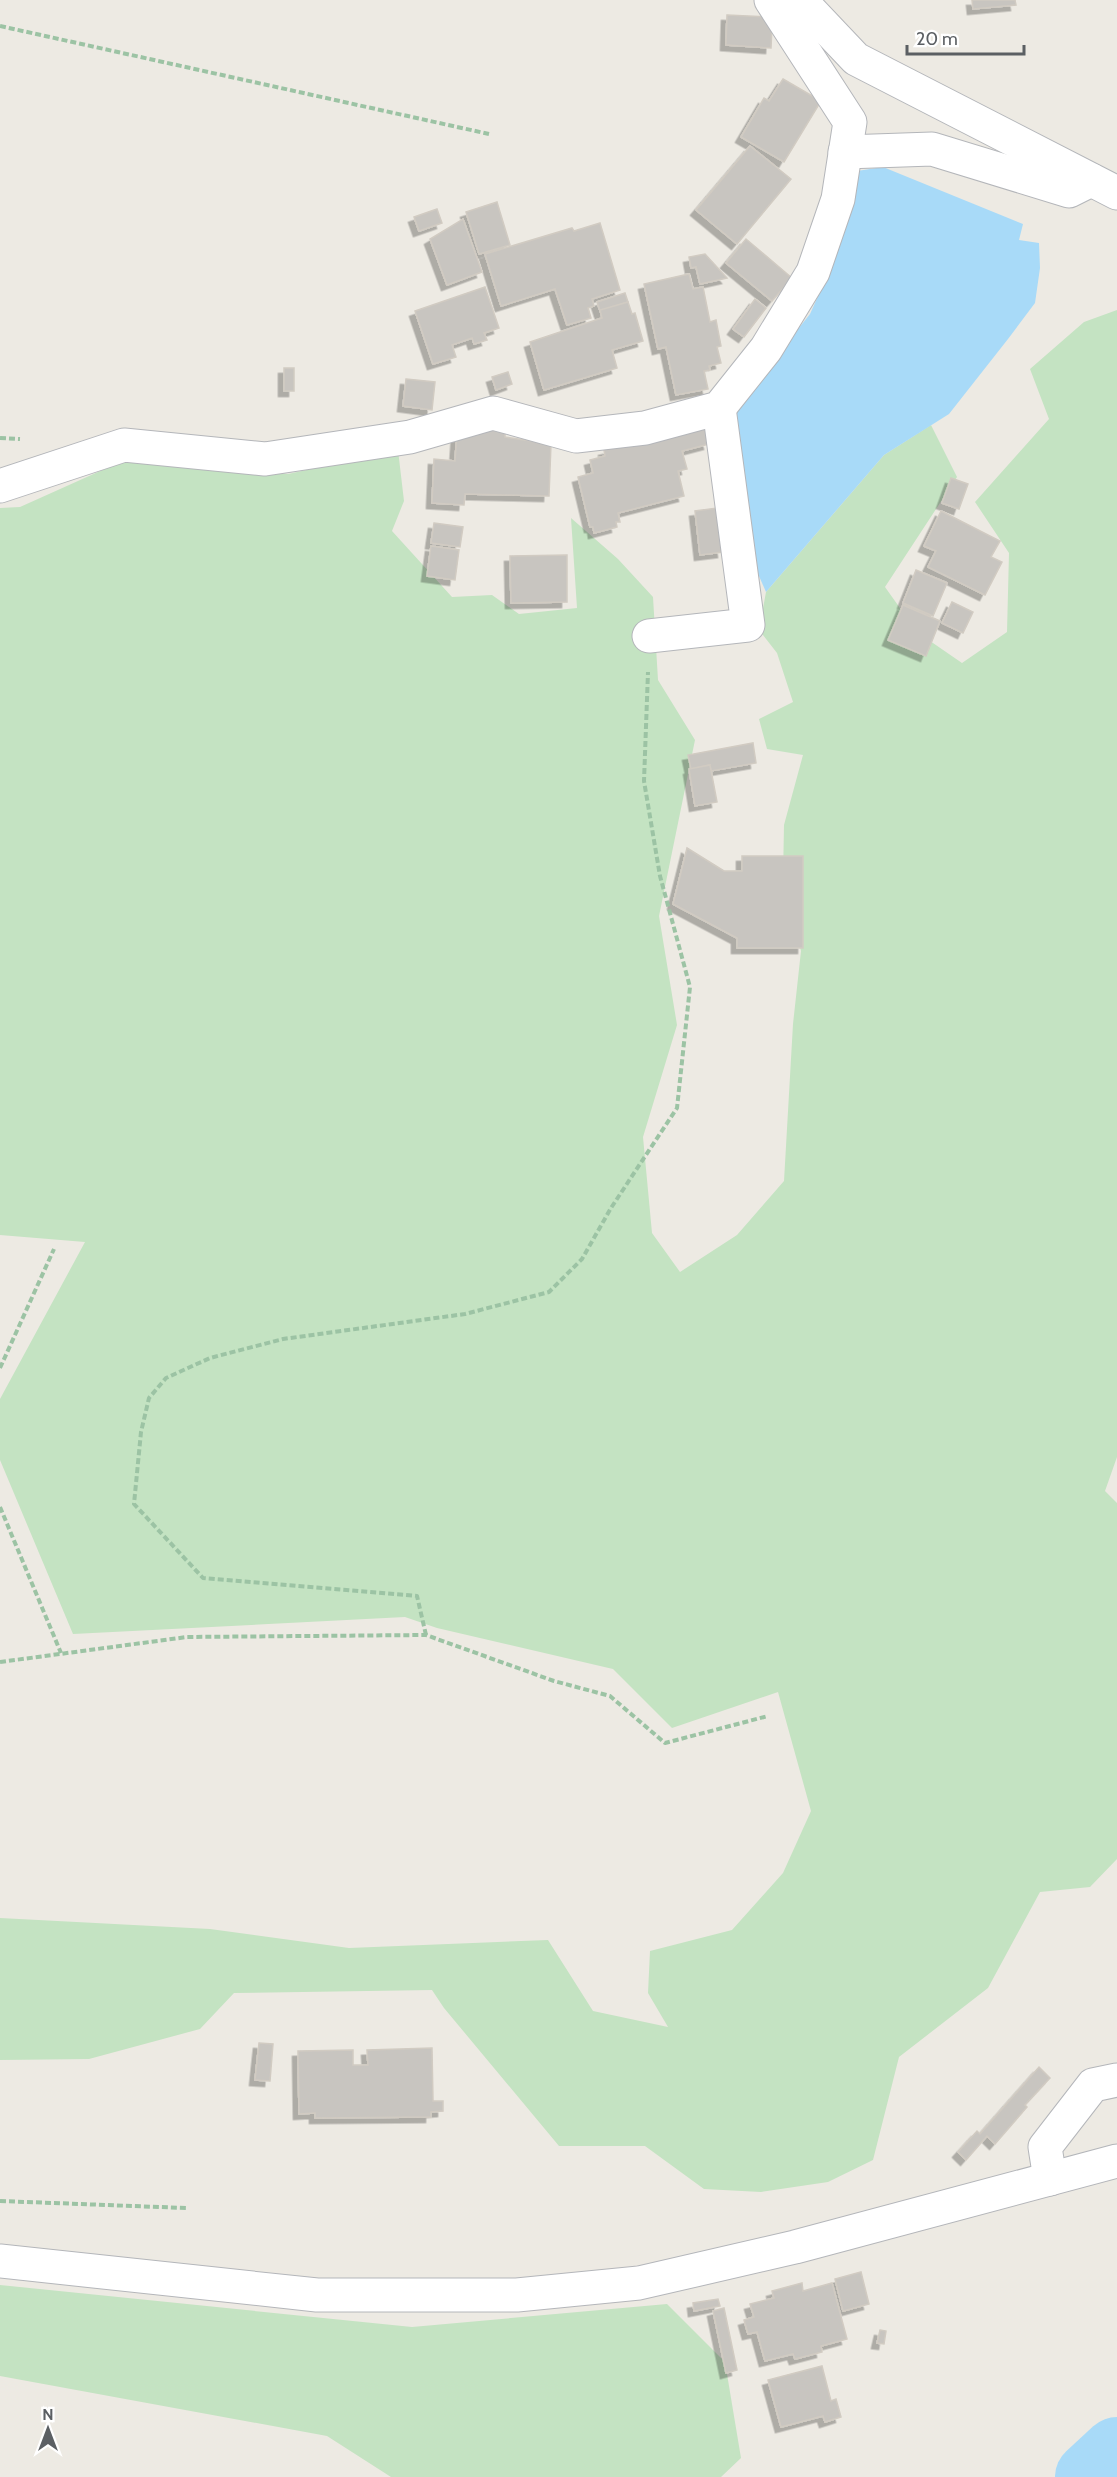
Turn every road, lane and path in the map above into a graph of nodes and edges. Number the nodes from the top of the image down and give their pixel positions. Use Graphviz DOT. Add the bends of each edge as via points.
graph roads {
  1 [pos="771,0"];
  2 [pos="800,0"];
  3 [pos="0,26"];
  4 [pos="489,134"];
  5 [pos="845,152"];
  6 [pos="1104,186"];
  7 [pos="719,408"];
  8 [pos="0,486"];
  9 [pos="649,636"];
  10 [pos="54,1249"];
  11 [pos="0,1368"];
  12 [pos="0,1507"];
  13 [pos="426,1635"];
  14 [pos="61,1653"];
  15 [pos="0,1662"];
  16 [pos="768,1716"];
  17 [pos="1117,2080"];
  18 [pos="1117,2161"];
  19 [pos="1050,2179"];
  20 [pos="0,2201"];
  21 [pos="186,2208"];
  22 [pos="0,2261"];
  1 -- 5 [label="street" via="849,122"];
  2 -- 6 [label="street" via="856,59"];
  3 -- 4 [label="path"];
  5 -- 6 [label="street" via="932,149 1069,191"];
  5 -- 7 [label="street" via="838,199 813,272 766,349"];
  7 -- 8 [label="street" via="645,428 576,436 493,413 410,437 265,459 124,445"];
  7 -- 9 [label="street" via="748,625"];
  9 -- 13 [label="path" via="644,781 660,876 690,987 677,1108 582,1259 549,1292 539,1295 465,1314 283,1339 210,1358 166,1378 149,1398 141,1432 134,1504 203,1578 417,1596"];
  10 -- 11 [label="path"];
  12 -- 14 [label="path"];
  13 -- 14 [label="path" via="187,1637"];
  13 -- 16 [label="path" via="554,1681 610,1696 665,1743"];
  14 -- 15 [label="path"];
  17 -- 19 [label="street" via="1093,2085 1045,2147"];
  18 -- 19 [label="street"];
  19 -- 22 [label="street" via="795,2247 639,2283 517,2295 317,2295"];
  20 -- 21 [label="path"];
}
